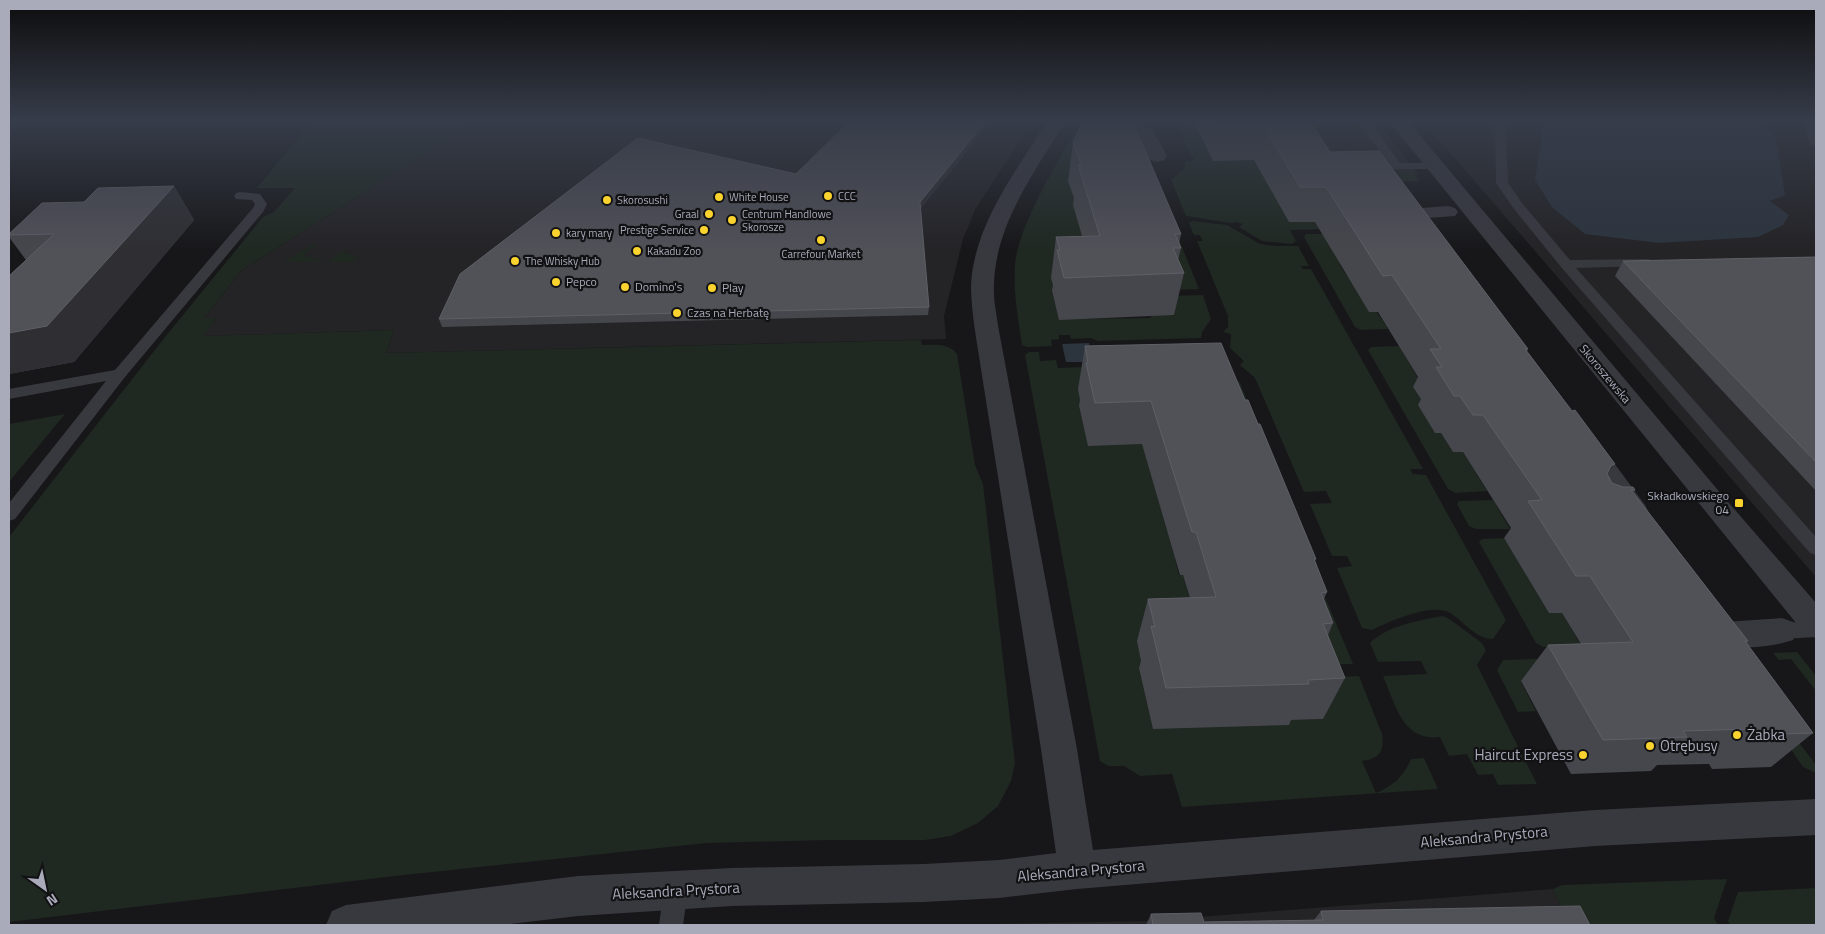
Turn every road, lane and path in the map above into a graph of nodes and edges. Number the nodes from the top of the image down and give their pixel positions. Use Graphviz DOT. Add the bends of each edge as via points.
graph roads {
  1 [pos="1031,164"];
  2 [pos="1387,164"];
  3 [pos="1431,164"];
  4 [pos="1501,164"];
  5 [pos="1359,166"];
  6 [pos="1433,166"];
  7 [pos="1395,177"];
  8 [pos="240,196"];
  9 [pos="1459,212"];
  10 [pos="1415,213"];
  11 [pos="1432,237"];
  12 [pos="1662,262"];
  13 [pos="1566,264"];
  14 [pos="120,374"];
  15 [pos="9,394"];
  16 [pos="1570,425"];
  17 [pos="1634,511"];
  18 [pos="1605,512"];
  19 [pos="9,515"];
  20 [pos="1650,533"];
  21 [pos="1816,548"];
  22 [pos="1816,625"];
  23 [pos="1816,629"];
  24 [pos="1782,631"];
  25 [pos="1726,636"];
  26 [pos="1816,817"];
  27 [pos="1077,870"];
  28 [pos="673,908"];
  29 [pos="346,925"];
  1 -- 27 [label="street" via="1005,207 990,242 983,279 987,331"];
  2 -- 7 [label="lane"];
  3 -- 6 [label="street, Skoroszewska"];
  4 -- 13 [label="lane" via="1502,183"];
  5 -- 7 [label="lane"];
  6 -- 7 [label="lane"];
  6 -- 9 [label="street, Skoroszewska"];
  7 -- 10 [label="street"];
  8 -- 14 [label="lane" via="256,197 261,204 259,209"];
  9 -- 10 [label="street"];
  9 -- 22 [label="street, Skoroszewska"];
  10 -- 11 [label="street"];
  12 -- 13 [label="lane"];
  13 -- 21 [label="lane"];
  14 -- 15 [label="lane"];
  14 -- 19 [label="lane"];
  16 -- 17 [label="street"];
  17 -- 18 [label="street"];
  17 -- 20 [label="street"];
  23 -- 24 [label="lane"];
  24 -- 25 [label="street"];
  26 -- 27 [label="street, Aleksandra Prystora" via="1595,828"];
  27 -- 28 [label="street, Aleksandra Prystora"];
  28 -- 29 [label="street, Aleksandra Prystora" via="578,896"];
}
